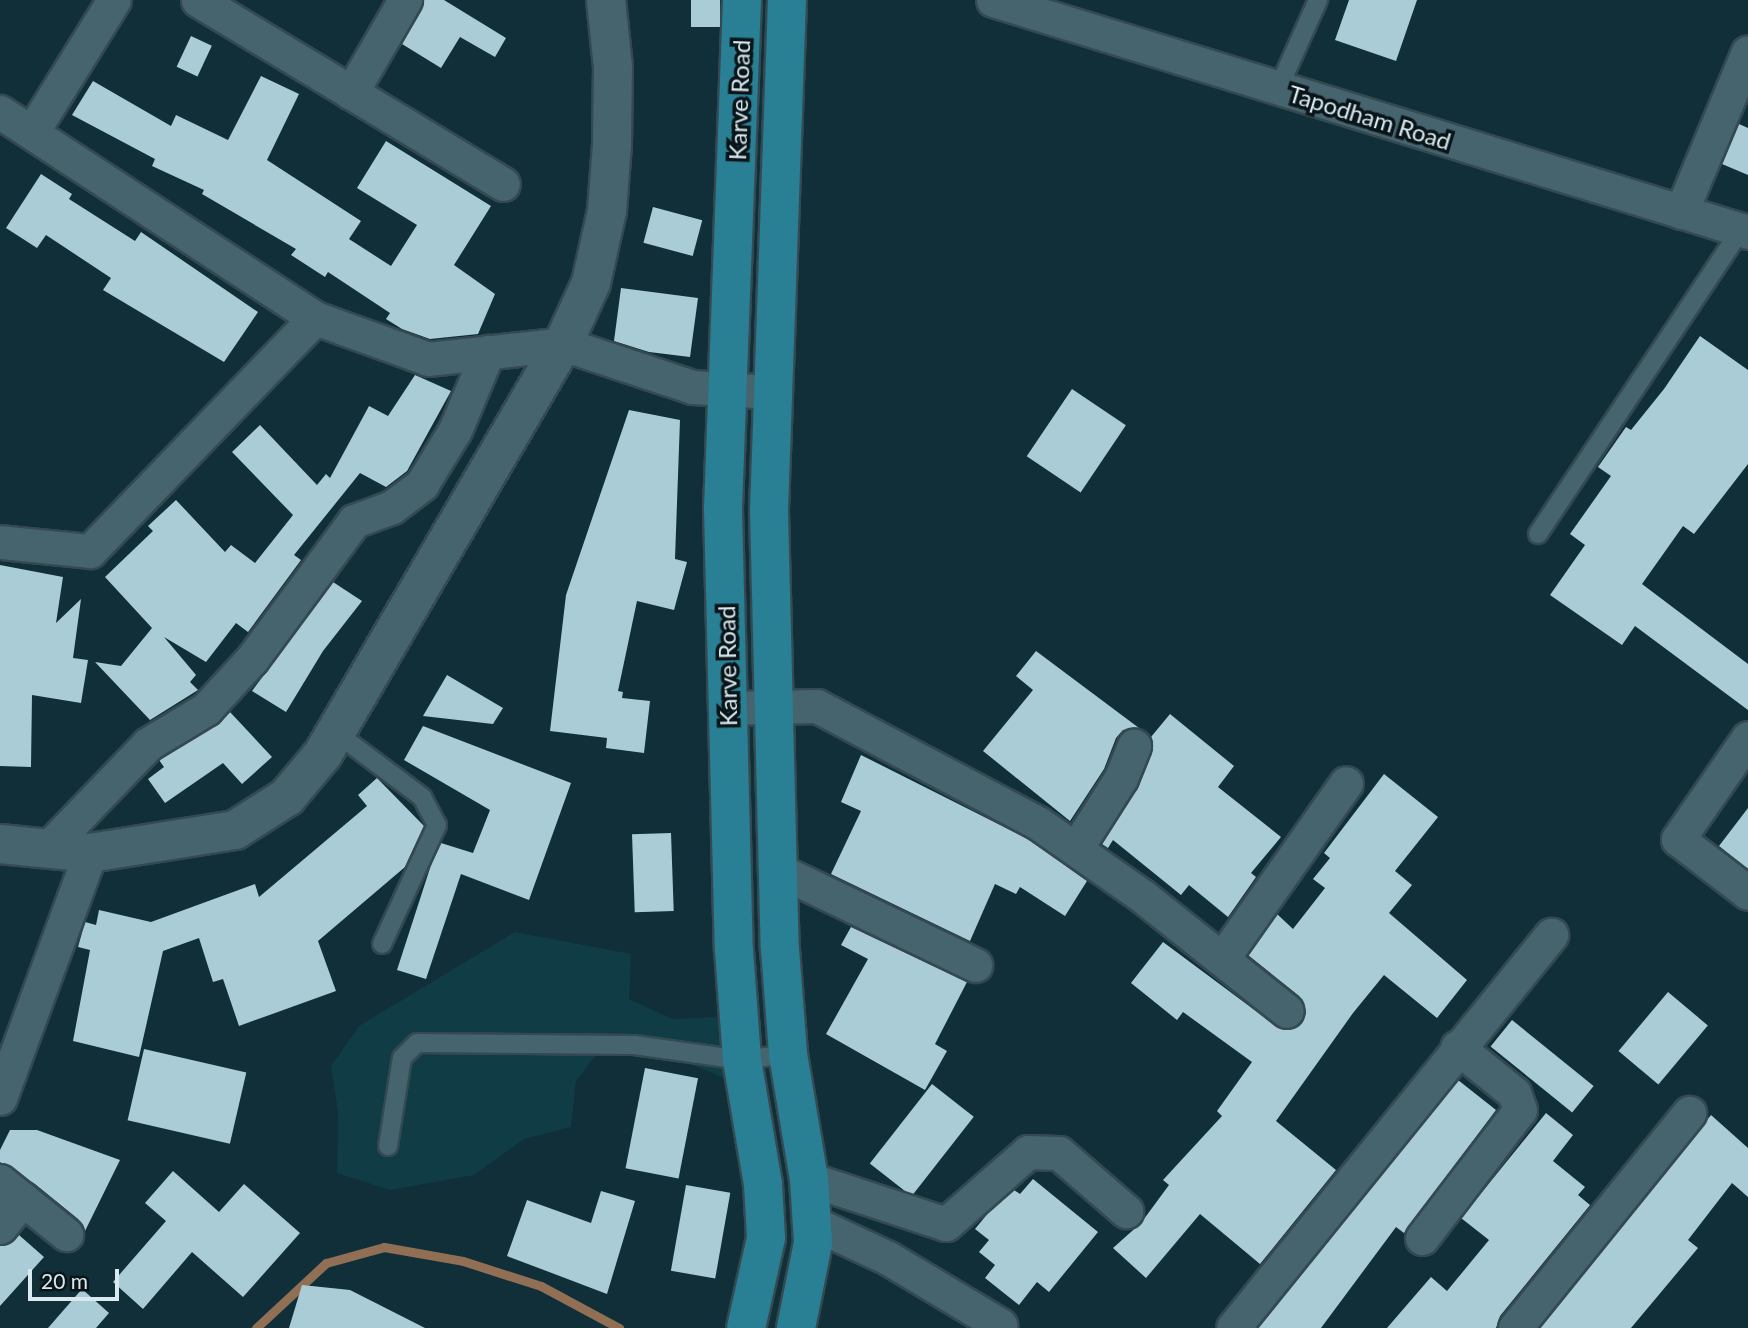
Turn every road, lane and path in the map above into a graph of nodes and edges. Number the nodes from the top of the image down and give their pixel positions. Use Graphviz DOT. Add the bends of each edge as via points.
graph roads {
  1 [pos="114,0"];
  2 [pos="198,0"];
  3 [pos="405,0"];
  4 [pos="606,0"];
  5 [pos="741,0"];
  6 [pos="787,0"];
  7 [pos="993,0"];
  8 [pos="1318,0"];
  9 [pos="1748,51"];
  10 [pos="1278,89"];
  11 [pos="351,93"];
  12 [pos="0,112"];
  13 [pos="32,132"];
  14 [pos="503,184"];
  15 [pos="1681,212"];
  16 [pos="1745,231"];
  17 [pos="315,317"];
  18 [pos="563,344"];
  19 [pos="488,352"];
  20 [pos="730,390"];
  21 [pos="772,392"];
  22 [pos="1538,534"];
  23 [pos="0,542"];
  24 [pos="774,707"];
  25 [pos="728,708"];
  26 [pos="335,732"];
  27 [pos="1748,738"];
  28 [pos="1134,746"];
  29 [pos="1346,783"];
  30 [pos="0,844"];
  31 [pos="50,846"];
  32 [pos="1077,847"];
  33 [pos="90,853"];
  34 [pos="778,870"];
  35 [pos="1748,893"];
  36 [pos="1550,934"];
  37 [pos="382,944"];
  38 [pos="1222,959"];
  39 [pos="975,965"];
  40 [pos="1287,1011"];
  41 [pos="1457,1047"];
  42 [pos="788,1054"];
  43 [pos="743,1060"];
  44 [pos="0,1098"];
  45 [pos="1689,1113"];
  46 [pos="388,1146"];
  47 [pos="808,1179"];
  48 [pos="12,1190"];
  49 [pos="1126,1211"];
  50 [pos="811,1222"];
  51 [pos="0,1227"];
  52 [pos="66,1234"];
  53 [pos="1422,1238"];
  54 [pos="1000,1325"];
  55 [pos="746,1328"];
  56 [pos="796,1328"];
  57 [pos="1233,1328"];
  58 [pos="1515,1328"];
  1 -- 13 [label="street"];
  2 -- 11 [label="street"];
  3 -- 11 [label="street"];
  4 -- 18 [label="street" via="613,67 607,211 590,283"];
  5 -- 20 [label="main road, Karve Road"];
  6 -- 21 [label="main road, Karve Road"];
  7 -- 10 [label="street, Tapodham Road"];
  8 -- 10 [label="lane"];
  9 -- 15 [label="street"];
  10 -- 15 [label="street, Tapodham Road"];
  11 -- 14 [label="street"];
  12 -- 13 [label="street"];
  13 -- 17 [label="street"];
  15 -- 16 [label="street, Tapodham Road"];
  16 -- 22 [label="lane"];
  17 -- 19 [label="street" via="428,359"];
  17 -- 23 [label="street" via="90,551"];
  18 -- 19 [label="street"];
  18 -- 20 [label="street" via="692,387"];
  18 -- 26 [label="street"];
  19 -- 31 [label="street" via="455,430 422,484 392,507 354,521 252,659 206,709 148,744"];
  20 -- 21 [label="street"];
  20 -- 25 [label="main road, Karve Road" via="723,509"];
  21 -- 24 [label="main road, Karve Road" via="769,511"];
  24 -- 25 [label="street"];
  24 -- 32 [label="street" via="817,706"];
  24 -- 34 [label="main road, Karve Road"];
  25 -- 43 [label="main road, Karve Road" via="734,950"];
  26 -- 33 [label="street" via="287,797 235,830"];
  26 -- 37 [label="lane" via="422,797 437,825"];
  27 -- 35 [label="street" via="1678,839"];
  28 -- 32 [label="street" via="1121,778"];
  29 -- 38 [label="street"];
  30 -- 31 [label="street"];
  31 -- 33 [label="street"];
  32 -- 38 [label="street"];
  33 -- 44 [label="street"];
  34 -- 39 [label="street"];
  34 -- 42 [label="main road, Karve Road"];
  36 -- 41 [label="street"];
  38 -- 40 [label="street"];
  41 -- 53 [label="street" via="1514,1093 1520,1110"];
  41 -- 57 [label="street"];
  42 -- 43 [label="lane"];
  42 -- 47 [label="main road, Karve Road"];
  43 -- 46 [label="lane" via="634,1045 417,1043 402,1058"];
  43 -- 55 [label="main road, Karve Road" via="763,1184 766,1238"];
  45 -- 58 [label="street"];
  47 -- 49 [label="street" via="946,1224 1028,1153 1059,1153"];
  47 -- 50 [label="main road, Karve Road"];
  48 -- 51 [label="street"];
  48 -- 52 [label="street"];
  50 -- 54 [label="street" via="888,1258"];
  50 -- 56 [label="main road, Karve Road" via="813,1243"];
}
